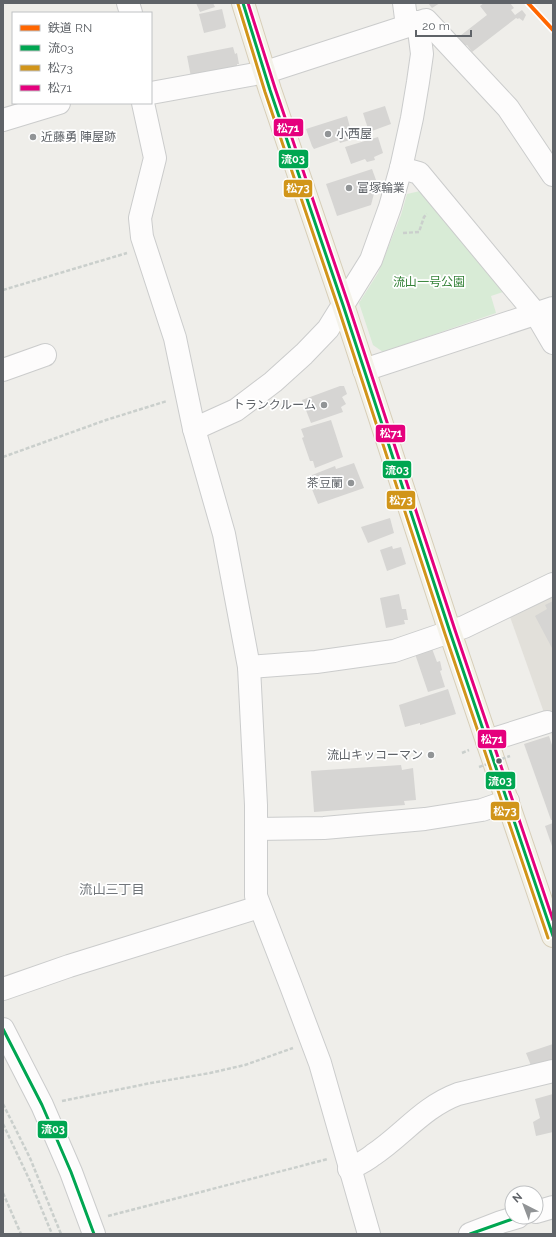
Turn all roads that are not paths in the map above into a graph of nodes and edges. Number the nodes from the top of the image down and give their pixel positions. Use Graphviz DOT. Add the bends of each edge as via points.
graph roads {
  1 [pos="243,3"];
  2 [pos="404,3"];
  3 [pos="413,24"];
  4 [pos="266,72"];
  5 [pos="152,93"];
  6 [pos="56,104"];
  7 [pos="143,104"];
  8 [pos="3,120"];
  9 [pos="401,168"];
  10 [pos="553,175"];
  11 [pos="343,305"];
  12 [pos="544,311"];
  13 [pos="553,343"];
  14 [pos="45,355"];
  15 [pos="3,370"];
  16 [pos="364,370"];
  17 [pos="194,429"];
  18 [pos="553,584"];
  19 [pos="450,632"];
  20 [pos="249,666"];
  21 [pos="548,722"];
  22 [pos="487,741"];
  23 [pos="508,801"];
  24 [pos="256,828"];
  25 [pos="259,907"];
  26 [pos="553,936"];
  27 [pos="3,989"];
  28 [pos="3,1029"];
  29 [pos="553,1071"];
  30 [pos="348,1162"];
  31 [pos="504,1221"];
  32 [pos="92,1228"];
  33 [pos="369,1234"];
  34 [pos="470,1234"];
  1 -- 4 [label="main road"];
  2 -- 3 [label="street"];
  3 -- 4 [label="street"];
  3 -- 9 [label="street" via="422,54"];
  3 -- 10 [label="street" via="426,20 508,108"];
  4 -- 5 [label="street"];
  4 -- 11 [label="main road"];
  6 -- 8 [label="street"];
  7 -- 17 [label="street" via="155,158 140,218 145,248 175,338"];
  9 -- 11 [label="street" via="390,207 370,260"];
  9 -- 12 [label="street" via="419,173"];
  11 -- 16 [label="main road"];
  11 -- 17 [label="street" via="328,329 273,382 236,410"];
  12 -- 13 [label="street"];
  12 -- 16 [label="street"];
  14 -- 15 [label="street"];
  16 -- 19 [label="main road"];
  17 -- 20 [label="street" via="224,534"];
  18 -- 19 [label="street"];
  19 -- 20 [label="street" via="394,651 316,662"];
  19 -- 22 [label="main road"];
  20 -- 24 [label="street"];
  21 -- 22 [label="street"];
  22 -- 23 [label="main road"];
  23 -- 24 [label="street" via="482,810 425,819 324,828"];
  23 -- 26 [label="main road"];
  24 -- 25 [label="street" via="256,896"];
  25 -- 27 [label="street"];
  25 -- 30 [label="street" via="312,1042 330,1095"];
  28 -- 32 [label="street" via="42,1105"];
  29 -- 30 [label="street" via="446,1099 433,1105 373,1155"];
  30 -- 33 [label="street"];
  31 -- 34 [label="street"];
}
